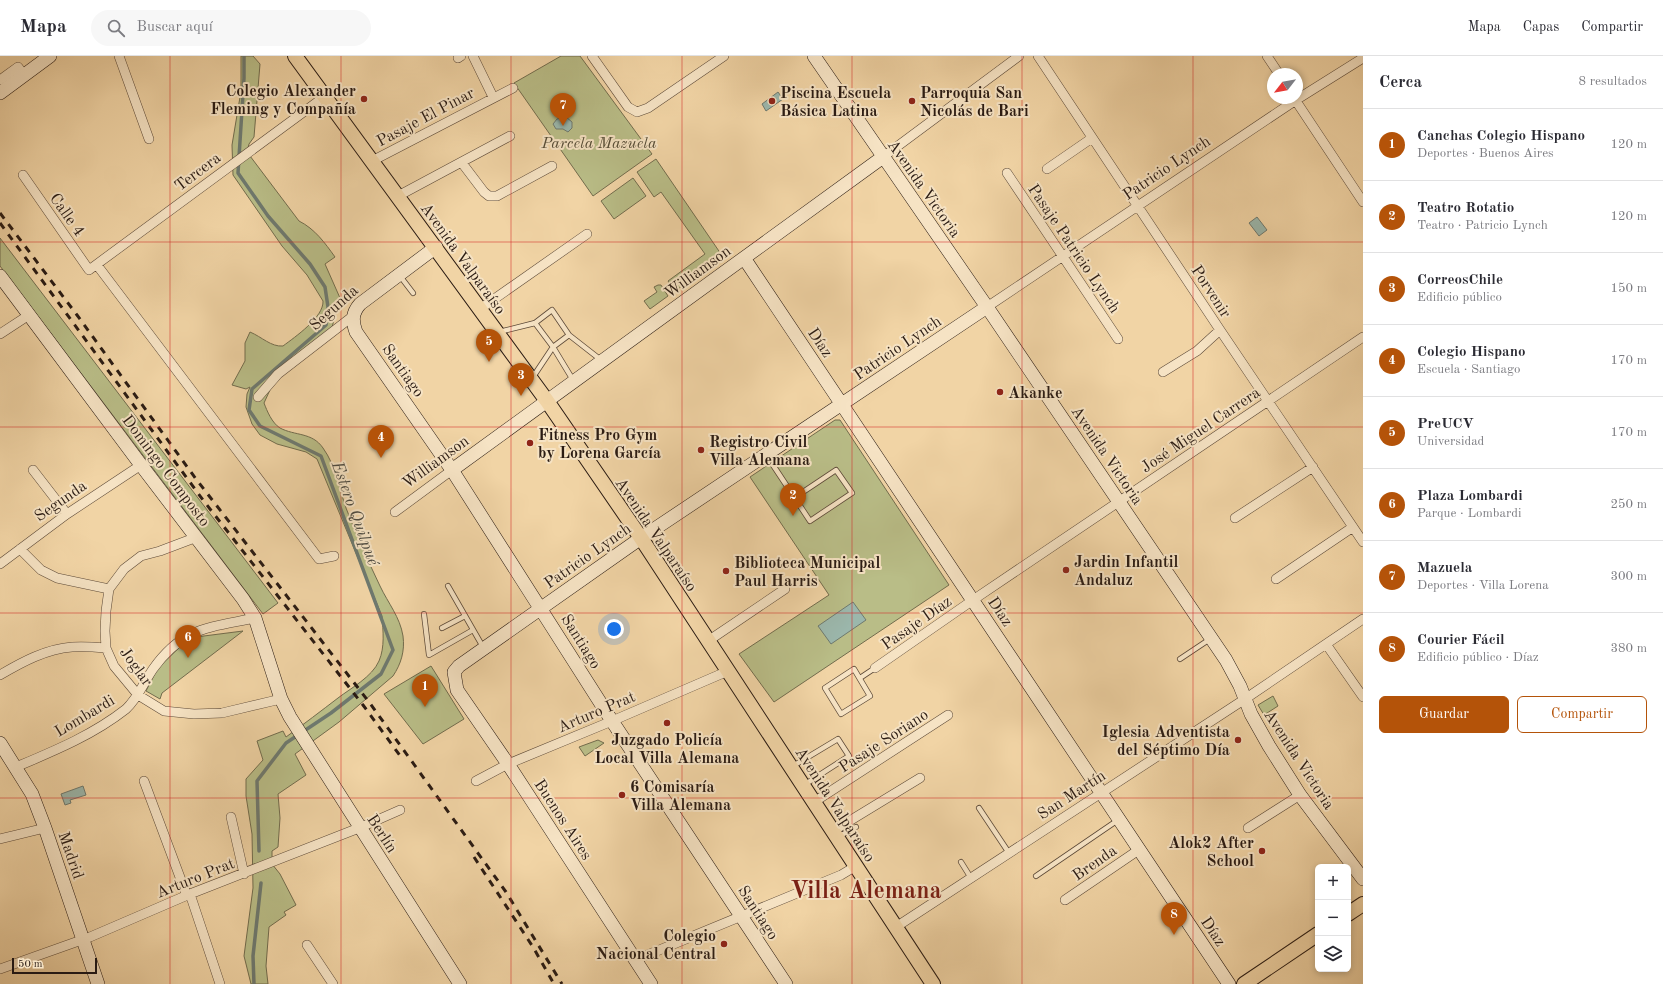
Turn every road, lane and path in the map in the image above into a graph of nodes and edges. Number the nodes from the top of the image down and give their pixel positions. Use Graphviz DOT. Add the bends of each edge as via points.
graph roads {
  1 [pos="50,56"];
  2 [pos="119,56"];
  3 [pos="295,56"];
  4 [pos="473,56"];
  5 [pos="592,56"];
  6 [pos="724,56"];
  7 [pos="814,56"];
  8 [pos="1019,56"];
  9 [pos="1038,56"];
  10 [pos="1267,56"];
  11 [pos="1363,58"];
  12 [pos="1274,68"];
  13 [pos="24,75"];
  14 [pos="0,80"];
  15 [pos="513,88"];
  16 [pos="0,93"];
  17 [pos="1303,94"];
  18 [pos="324,97"];
  19 [pos="493,97"];
  20 [pos="1288,104"];
  21 [pos="1298,104"];
  22 [pos="510,136"];
  23 [pos="1092,138"];
  24 [pos="149,139"];
  25 [pos="883,157"];
  26 [pos="372,161"];
  27 [pos="462,163"];
  28 [pos="552,166"];
  29 [pos="1047,168"];
  30 [pos="1007,172"];
  31 [pos="23,175"];
  32 [pos="398,196"];
  33 [pos="1363,202"];
  34 [pos="1138,206"];
  35 [pos="587,234"];
  36 [pos="436,247"];
  37 [pos="1063,256"];
  38 [pos="744,258"];
  39 [pos="93,268"];
  40 [pos="399,275"];
  41 [pos="0,276"];
  42 [pos="413,293"];
  43 [pos="987,307"];
  44 [pos="480,309"];
  45 [pos="29,314"];
  46 [pos="353,316"];
  47 [pos="535,323"];
  48 [pos="1220,330"];
  49 [pos="497,333"];
  50 [pos="0,334"];
  51 [pos="569,335"];
  52 [pos="1363,337"];
  53 [pos="1118,340"];
  54 [pos="553,347"];
  55 [pos="602,361"];
  56 [pos="1163,372"];
  57 [pos="531,379"];
  58 [pos="574,382"];
  59 [pos="258,398"];
  60 [pos="547,401"];
  61 [pos="1268,401"];
  62 [pos="842,404"];
  63 [pos="766,455"];
  64 [pos="141,465"];
  65 [pos="1313,467"];
  66 [pos="33,470"];
  67 [pos="452,470"];
  68 [pos="794,498"];
  69 [pos="1119,502"];
  70 [pos="395,512"];
  71 [pos="67,514"];
  72 [pos="1235,518"];
  73 [pos="1354,527"];
  74 [pos="197,537"];
  75 [pos="641,538"];
  76 [pos="1363,542"];
  77 [pos="20,550"];
  78 [pos="334,556"];
  79 [pos="0,564"];
  80 [pos="1276,580"];
  81 [pos="448,586"];
  82 [pos="109,589"];
  83 [pos="784,589"];
  84 [pos="973,600"];
  85 [pos="541,608"];
  86 [pos="424,614"];
  87 [pos="465,616"];
  88 [pos="255,618"];
  89 [pos="1363,620"];
  90 [pos="442,628"];
  91 [pos="473,630"];
  92 [pos="1211,638"];
  93 [pos="708,641"];
  94 [pos="1326,644"];
  95 [pos="106,648"];
  96 [pos="484,648"];
  97 [pos="1180,659"];
  98 [pos="875,668"];
  99 [pos="728,671"];
  100 [pos="454,672"];
  101 [pos="0,675"];
  102 [pos="860,678"];
  103 [pos="138,695"];
  104 [pos="1363,697"];
  105 [pos="1245,698"];
  106 [pos="281,699"];
  107 [pos="948,715"];
  108 [pos="612,721"];
  109 [pos="0,743"];
  110 [pos="508,764"];
  111 [pos="16,766"];
  112 [pos="791,767"];
  113 [pos="920,778"];
  114 [pos="144,781"];
  115 [pos="476,781"];
  116 [pos="803,785"];
  117 [pos="1101,793"];
  118 [pos="1300,794"];
  119 [pos="814,802"];
  120 [pos="979,808"];
  121 [pos="400,810"];
  122 [pos="231,817"];
  123 [pos="1119,819"];
  124 [pos="856,827"];
  125 [pos="45,828"];
  126 [pos="359,828"];
  127 [pos="1248,828"];
  128 [pos="835,834"];
  129 [pos="0,839"];
  130 [pos="1140,849"];
  131 [pos="1009,853"];
  132 [pos="961,862"];
  133 [pos="856,866"];
  134 [pos="247,872"];
  135 [pos="1036,876"];
  136 [pos="971,878"];
  137 [pos="1363,879"];
  138 [pos="188,895"];
  139 [pos="1065,900"];
  140 [pos="1363,904"];
  141 [pos="1351,912"];
  142 [pos="741,915"];
  143 [pos="896,927"];
  144 [pos="1315,936"];
  145 [pos="84,939"];
  146 [pos="307,945"];
  147 [pos="635,960"];
  148 [pos="0,969"];
  149 [pos="98,984"];
  150 [pos="220,984"];
  151 [pos="332,984"];
  152 [pos="460,984"];
  153 [pos="651,984"];
  154 [pos="786,984"];
  155 [pos="933,984"];
  156 [pos="1229,984"];
  157 [pos="1244,984"];
  1 -- 13 [label="street"];
  2 -- 24 [label="street"];
  3 -- 18 [label="main road, Avenida Valparaíso"];
  4 -- 19 [label="street, Pasaje El Pinar"];
  5 -- 6 [label="street" via="628,107 637,112 648,108"];
  7 -- 25 [label="street, Avenida Victoria"];
  8 -- 25 [label="street, Williamson"];
  9 -- 23 [label="street, Porvenir"];
  10 -- 12 [label="street"];
  11 -- 17 [label="street, Patricio Lynch"];
  13 -- 14 [label="street" via="18,67"];
  13 -- 16 [label="street"];
  15 -- 19 [label="street, Pasaje El Pinar"];
  18 -- 26 [label="main road, Avenida Valparaíso"];
  18 -- 39 [label="street, Tercera"];
  19 -- 26 [label="street, Pasaje El Pinar"];
  20 -- 34 [label="street, Patricio Lynch"];
  21 -- 33 [label="street"];
  22 -- 27 [label="street"];
  23 -- 29 [label="street"];
  23 -- 34 [label="street, Porvenir"];
  25 -- 38 [label="street, Williamson"];
  25 -- 43 [label="street, Avenida Victoria"];
  26 -- 32 [label="main road, Avenida Valparaíso"];
  27 -- 28 [label="street" via="489,196 497,196"];
  27 -- 32 [label="street"];
  30 -- 37 [label="street, Pasaje Patricio Lynch"];
  31 -- 39 [label="street, Calle 4"];
  32 -- 36 [label="main road, Avenida Valparaíso"];
  34 -- 37 [label="street, Patricio Lynch"];
  34 -- 48 [label="street, Porvenir"];
  35 -- 44 [label="street"];
  36 -- 40 [label="street, Segunda"];
  36 -- 44 [label="main road, Avenida Valparaíso"];
  37 -- 43 [label="street, Patricio Lynch"];
  37 -- 53 [label="street, Pasaje Patricio Lynch"];
  38 -- 55 [label="street, Williamson"];
  38 -- 62 [label="street, Díaz"];
  39 -- 78 [label="street, Calle 4" via="319,559"];
  40 -- 42 [label="lane"];
  40 -- 46 [label="street, Segunda" via="360,304"];
  41 -- 45 [label="street, Domingo Composto"];
  43 -- 62 [label="street, Patricio Lynch"];
  43 -- 69 [label="street, Avenida Victoria"];
  44 -- 49 [label="main road, Avenida Valparaíso"];
  45 -- 50 [label="street"];
  45 -- 64 [label="street, Domingo Composto"];
  46 -- 59 [label="street, Segunda" via="278,374"];
  46 -- 67 [label="street, Santiago" via="356,332"];
  47 -- 49 [label="lane"];
  47 -- 51 [label="lane" via="552,310"];
  47 -- 54 [label="lane"];
  48 -- 56 [label="street" via="1197,351"];
  48 -- 61 [label="street, Porvenir"];
  49 -- 57 [label="main road, Avenida Valparaíso"];
  51 -- 54 [label="lane"];
  51 -- 55 [label="lane"];
  52 -- 61 [label="street, José Miguel Carrera"];
  54 -- 57 [label="lane"];
  54 -- 58 [label="lane"];
  55 -- 58 [label="street, Williamson"];
  57 -- 60 [label="main road, Avenida Valparaíso"];
  58 -- 60 [label="street, Williamson"];
  60 -- 67 [label="street, Williamson"];
  60 -- 75 [label="main road, Avenida Valparaíso"];
  61 -- 65 [label="street, Porvenir"];
  61 -- 69 [label="street, José Miguel Carrera"];
  62 -- 63 [label="street, Patricio Lynch"];
  62 -- 84 [label="street, Díaz"];
  63 -- 68 [label="lane"];
  63 -- 75 [label="street, Patricio Lynch"];
  64 -- 71 [label="street, Segunda"];
  64 -- 74 [label="street, Domingo Composto"];
  65 -- 72 [label="street"];
  65 -- 73 [label="street, Porvenir"];
  66 -- 71 [label="street"];
  67 -- 70 [label="street, Williamson"];
  67 -- 85 [label="street, Santiago"];
  68 -- 68 [label="lane" via="810,522 852,493 836,470"];
  69 -- 84 [label="street, José Miguel Carrera"];
  69 -- 92 [label="street, Avenida Victoria"];
  71 -- 77 [label="street, Segunda"];
  73 -- 76 [label="street, Porvenir"];
  73 -- 80 [label="street"];
  74 -- 82 [label="street, Joglar" via="142,556 124,569"];
  74 -- 88 [label="street, Domingo Composto"];
  75 -- 85 [label="street, Patricio Lynch"];
  75 -- 93 [label="main road, Avenida Valparaíso"];
  77 -- 79 [label="street, Segunda"];
  77 -- 82 [label="street" via="41,570 57,578"];
  81 -- 87 [label="lane"];
  82 -- 95 [label="street, Joglar"];
  83 -- 93 [label="street"];
  84 -- 98 [label="street, Pasaje Díaz"];
  84 -- 117 [label="street, Díaz"];
  85 -- 96 [label="street, Patricio Lynch"];
  85 -- 108 [label="street, Santiago"];
  86 -- 91 [label="lane" via="429,655"];
  87 -- 90 [label="lane"];
  87 -- 91 [label="lane"];
  88 -- 103 [label="street, Lombardi" via="201,630 186,636 162,658"];
  88 -- 106 [label="street, Domingo Composto"];
  89 -- 94 [label="street, San Martín"];
  91 -- 96 [label="lane"];
  92 -- 97 [label="lane"];
  92 -- 105 [label="street, Avenida Victoria" via="1226,660"];
  93 -- 99 [label="main road, Avenida Valparaíso"];
  94 -- 104 [label="street"];
  94 -- 105 [label="street, San Martín"];
  95 -- 101 [label="street" via="71,647 45,653"];
  95 -- 103 [label="street, Joglar" via="114,666"];
  96 -- 100 [label="street, Patricio Lynch" via="458,666"];
  98 -- 102 [label="lane"];
  99 -- 108 [label="street, Arturo Prat"];
  99 -- 112 [label="main road, Avenida Valparaíso"];
  100 -- 110 [label="street, Buenos Aires" via="457,690"];
  102 -- 102 [label="lane" via="870,696 841,714 825,688 854,669"];
  103 -- 106 [label="street, Joglar" via="164,711 194,714 222,713"];
  103 -- 111 [label="street, Lombardi" via="127,708 101,726 55,750"];
  105 -- 117 [label="street, San Martín"];
  105 -- 118 [label="street, Avenida Victoria" via="1256,725"];
  106 -- 126 [label="street, Berlín"];
  107 -- 119 [label="street, Pasaje Soriano"];
  108 -- 110 [label="street, Arturo Prat"];
  108 -- 142 [label="street, Santiago"];
  109 -- 111 [label="street, Madrid"];
  110 -- 115 [label="street, Arturo Prat"];
  110 -- 147 [label="street, Buenos Aires"];
  111 -- 125 [label="street, Madrid" via="32,794"];
  112 -- 116 [label="main road, Avenida Valparaíso"];
  112 -- 116 [label="lane" via="838,739 849,756"];
  113 -- 128 [label="street"];
  114 -- 138 [label="street"];
  116 -- 119 [label="main road, Avenida Valparaíso"];
  117 -- 123 [label="street, Díaz"];
  117 -- 131 [label="street, San Martín"];
  118 -- 127 [label="street"];
  118 -- 137 [label="street, Avenida Victoria"];
  119 -- 128 [label="main road, Avenida Valparaíso"];
  120 -- 131 [label="lane"];
  121 -- 126 [label="street, Arturo Prat"];
  122 -- 134 [label="street"];
  123 -- 130 [label="street, Díaz"];
  123 -- 135 [label="lane"];
  124 -- 128 [label="lane"];
  125 -- 129 [label="street"];
  125 -- 145 [label="street, Madrid"];
  126 -- 134 [label="street, Arturo Prat"];
  126 -- 152 [label="street, Berlín"];
  128 -- 133 [label="main road, Avenida Valparaíso"];
  130 -- 139 [label="street, Brenda"];
  130 -- 156 [label="street, Díaz"];
  131 -- 136 [label="street, San Martín"];
  132 -- 136 [label="lane"];
  133 -- 142 [label="street" via="841,875"];
  133 -- 143 [label="main road, Avenida Valparaíso"];
  134 -- 138 [label="street, Arturo Prat"];
  136 -- 143 [label="street, San Martín"];
  138 -- 145 [label="street, Arturo Prat"];
  138 -- 150 [label="street"];
  140 -- 141 [label="main road"];
  142 -- 147 [label="street"];
  142 -- 154 [label="street, Santiago"];
  143 -- 155 [label="main road, Avenida Valparaíso"];
  144 -- 157 [label="main road"];
  145 -- 148 [label="street, Arturo Prat"];
  145 -- 149 [label="street, Madrid"];
  146 -- 151 [label="street"];
  147 -- 153 [label="street, Buenos Aires"];
}
